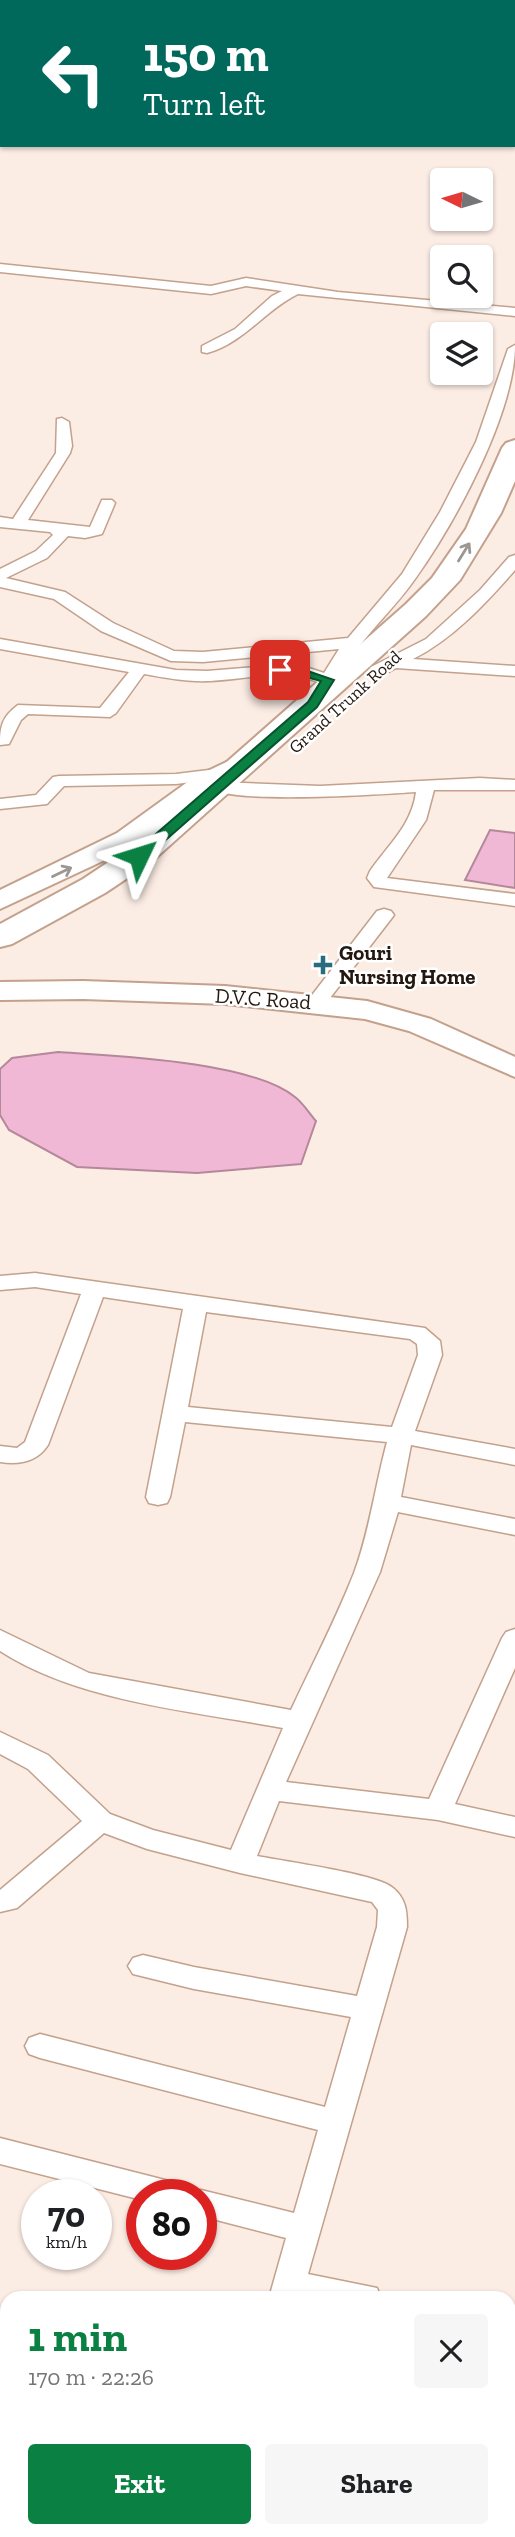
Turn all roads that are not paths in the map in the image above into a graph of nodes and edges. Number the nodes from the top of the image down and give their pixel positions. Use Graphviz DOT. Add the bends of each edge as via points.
graph roads {
  1 [pos="0,268"];
  2 [pos="295,290"];
  3 [pos="515,312"];
  4 [pos="207,349"];
  5 [pos="515,349"];
  6 [pos="62,422"];
  7 [pos="515,448"];
  8 [pos="107,503"];
  9 [pos="515,506"];
  10 [pos="0,522"];
  11 [pos="18,523"];
  12 [pos="60,530"];
  13 [pos="0,558"];
  14 [pos="515,560"];
  15 [pos="27,563"];
  16 [pos="0,575"];
  17 [pos="0,582"];
  18 [pos="353,643"];
  19 [pos="0,644"];
  20 [pos="141,667"];
  21 [pos="386,667"];
  22 [pos="515,671"];
  23 [pos="321,692"];
  24 [pos="3,740"];
  25 [pos="228,784"];
  26 [pos="426,784"];
  27 [pos="515,785"];
  28 [pos="0,804"];
  29 [pos="515,900"];
  30 [pos="0,901"];
  31 [pos="384,915"];
  32 [pos="0,937"];
  33 [pos="0,954"];
  34 [pos="0,991"];
  35 [pos="316,1003"];
  36 [pos="515,1068"];
  37 [pos="0,1283"];
  38 [pos="95,1288"];
  39 [pos="195,1304"];
  40 [pos="174,1413"];
  41 [pos="401,1436"];
  42 [pos="0,1454"];
  43 [pos="515,1457"];
  44 [pos="158,1497"];
  45 [pos="388,1502"];
  46 [pos="515,1527"];
  47 [pos="515,1638"];
  48 [pos="0,1639"];
  49 [pos="298,1721"];
  50 [pos="0,1742"];
  51 [pos="268,1790"];
  52 [pos="438,1810"];
  53 [pos="100,1821"];
  54 [pos="515,1828"];
  55 [pos="240,1863"];
  56 [pos="0,1901"];
  57 [pos="143,1966"];
  58 [pos="368,2009"];
  59 [pos="40,2046"];
  60 [pos="335,2122"];
  61 [pos="0,2151"];
  62 [pos="126,2183"];
  63 [pos="217,2207"];
  64 [pos="304,2229"];
  65 [pos="287,2291"];
  1 -- 2 [label="street" via="211,290 241,282"];
  2 -- 3 [label="street"];
  2 -- 4 [label="street" via="276,299 240,332"];
  5 -- 18 [label="street" via="483,442 448,512 409,576"];
  6 -- 11 [label="street" via="63,453"];
  23 -- 7 [label="highway, Grand Trunk Road, one-way" via="416,610 450,574 487,513"];
  8 -- 12 [label="street" via="96,531"];
  9 -- 21 [label="highway, Grand Trunk Road" via="476,573"];
  10 -- 11 [label="street"];
  11 -- 12 [label="street"];
  12 -- 15 [label="street" via="56,544"];
  13 -- 15 [label="street"];
  14 -- 21 [label="street" via="432,643"];
  15 -- 16 [label="street"];
  17 -- 18 [label="street" via="59,595 107,626 171,656"];
  18 -- 23 [label="street"];
  19 -- 20 [label="street"];
  20 -- 23 [label="street" via="190,677 296,670"];
  20 -- 24 [label="street" via="104,713 24,709 13,717"];
  21 -- 22 [label="street"];
  21 -- 25 [label="highway, Grand Trunk Road"];
  23 -- 25 [label="highway, Grand Trunk Road"];
  25 -- 26 [label="street" via="342,791"];
  25 -- 28 [label="street" via="176,779 59,781 41,800"];
  30 -- 25 [label="main road, one-way"];
  25 -- 32 [label="highway, Grand Trunk Road" via="105,879"];
  25 -- 33 [label="highway, Grand Trunk Road" via="153,867 62,928"];
  26 -- 27 [label="street"];
  26 -- 29 [label="street" via="426,799 416,823 377,878 381,883"];
  31 -- 35 [label="street"];
  34 -- 35 [label="main road, D.V.C Road" via="212,994"];
  35 -- 36 [label="main road, D.V.C Road" via="367,1010 420,1025"];
  37 -- 38 [label="street" via="35,1280"];
  38 -- 39 [label="street"];
  38 -- 42 [label="street" via="36,1445 21,1455"];
  39 -- 40 [label="street"];
  39 -- 41 [label="street" via="417,1333 429,1341 430,1355"];
  40 -- 41 [label="street"];
  40 -- 44 [label="street"];
  41 -- 43 [label="street"];
  41 -- 45 [label="street"];
  45 -- 46 [label="street"];
  45 -- 49 [label="street" via="367,1572"];
  47 -- 52 [label="street"];
  48 -- 49 [label="street" via="83,1681"];
  49 -- 51 [label="street"];
  50 -- 53 [label="street" via="38,1762"];
  51 -- 52 [label="street"];
  51 -- 55 [label="street"];
  52 -- 54 [label="street"];
  53 -- 55 [label="street" via="147,1839"];
  53 -- 56 [label="street" via="7,1900"];
  55 -- 58 [label="street" via="382,1894 393,1908 391,1927"];
  57 -- 58 [label="street"];
  58 -- 60 [label="street"];
  59 -- 60 [label="street"];
  60 -- 64 [label="street"];
  61 -- 62 [label="street"];
  63 -- 64 [label="street"];
  64 -- 65 [label="street"];
}
